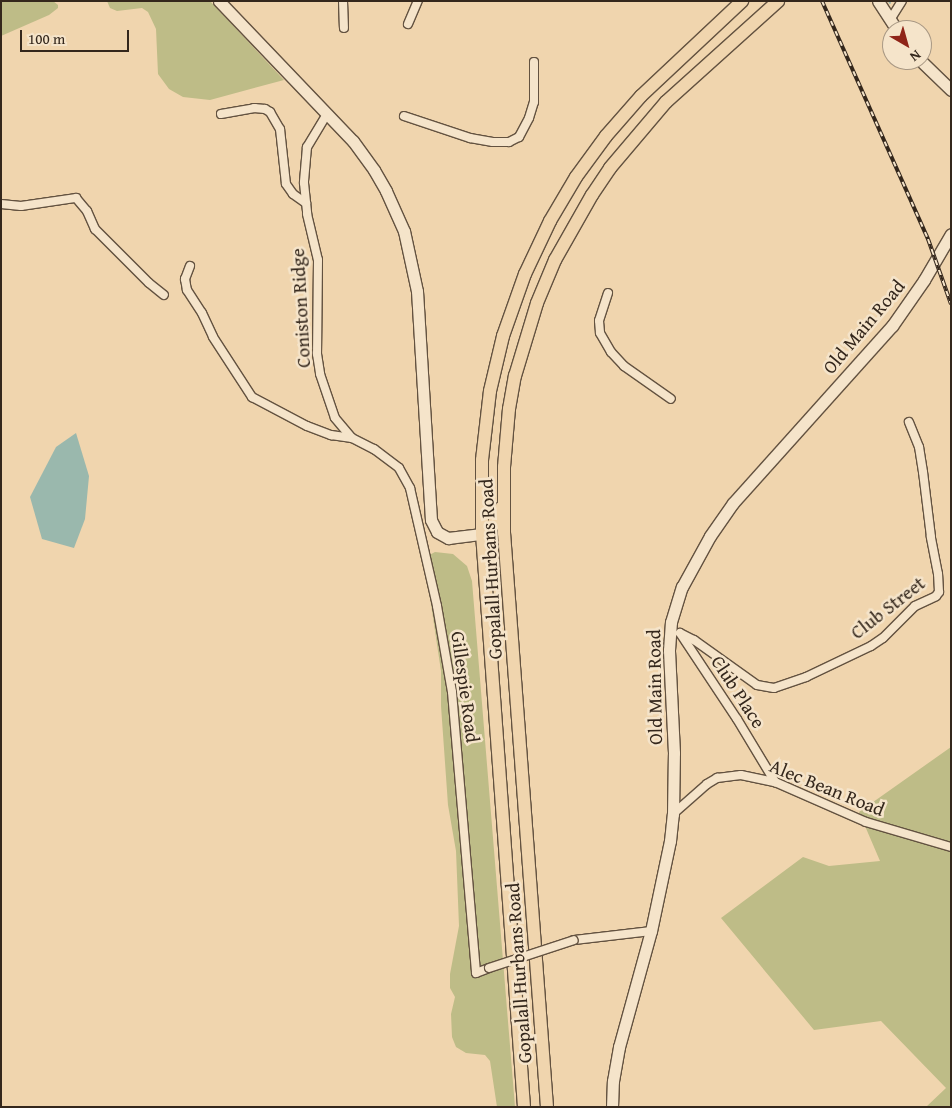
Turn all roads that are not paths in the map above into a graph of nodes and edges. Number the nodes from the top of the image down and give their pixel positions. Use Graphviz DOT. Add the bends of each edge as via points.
graph roads {
  1 [pos="219,1"];
  2 [pos="343,1"];
  3 [pos="418,1"];
  4 [pos="742,1"];
  5 [pos="778,1"];
  6 [pos="878,1"];
  7 [pos="902,1"];
  8 [pos="890,20"];
  9 [pos="408,24"];
  10 [pos="344,28"];
  11 [pos="534,62"];
  12 [pos="930,70"];
  13 [pos="951,90"];
  14 [pos="221,114"];
  15 [pos="327,114"];
  16 [pos="404,116"];
  17 [pos="306,202"];
  18 [pos="1,204"];
  19 [pos="951,234"];
  20 [pos="190,266"];
  21 [pos="608,293"];
  22 [pos="164,295"];
  23 [pos="672,399"];
  24 [pos="336,422"];
  25 [pos="910,422"];
  26 [pos="331,434"];
  27 [pos="352,438"];
  28 [pos="503,503"];
  29 [pos="482,534"];
  30 [pos="506,547"];
  31 [pos="671,622"];
  32 [pos="680,633"];
  33 [pos="775,782"];
  34 [pos="673,814"];
  35 [pos="951,847"];
  36 [pos="650,931"];
  37 [pos="524,1107"];
  38 [pos="548,1107"];
  39 [pos="612,1107"];
  1 -- 15 [label="street"];
  2 -- 10 [label="street"];
  3 -- 9 [label="street"];
  4 -- 29 [label="main road, Gopalall Hurbans Road" via="656,80 618,122 576,177 538,245 515,298 490,392 482,460"];
  5 -- 28 [label="main road, Gopalall Hurbans Road" via="649,120 610,168 567,237 537,303 515,376 507,427"];
  6 -- 8 [label="street"];
  7 -- 8 [label="street"];
  11 -- 16 [label="street" via="534,102 518,136 509,142 470,138"];
  12 -- 13 [label="street"];
  14 -- 17 [label="street" via="254,108 270,112 280,129 286,184 293,194"];
  15 -- 17 [label="street, Coniston Ridge" via="307,147 304,167"];
  15 -- 29 [label="street" via="353,141 374,170 394,208 409,250 417,291 433,527 448,538"];
  17 -- 24 [label="street, Coniston Ridge" via="318,260 317,354 325,392"];
  18 -- 22 [label="street" via="21,206 76,198 87,210 95,229"];
  19 -- 31 [label="street, Old Main Road" via="892,326 720,520 682,588"];
  20 -- 26 [label="street" via="185,278 187,290 248,394 272,410"];
  21 -- 23 [label="street" via="599,321 600,333 610,352 624,366"];
  24 -- 26 [label="street"];
  24 -- 27 [label="street, Coniston Ridge"];
  25 -- 32 [label="street, Club Street" via="923,472 938,574 939,592 936,596 915,606 871,646 806,677 774,688 757,685"];
  26 -- 27 [label="street"];
  27 -- 36 [label="street, Gillespie Road, bridge" via="386,455 404,476 427,556 452,692 476,973 574,940"];
  28 -- 29 [label="main road" via="492,527"];
  28 -- 30 [label="main road, Gopalall Hurbans Road"];
  29 -- 30 [label="main road" via="493,536"];
  29 -- 37 [label="main road, Gopalall Hurbans Road"];
  30 -- 38 [label="main road, Gopalall Hurbans Road"];
  31 -- 32 [label="street, Club Place"];
  31 -- 34 [label="street, Old Main Road" via="669,672 674,753"];
  32 -- 33 [label="street, Club Place"];
  33 -- 34 [label="street, Alec Bean Road" via="741,775 718,778"];
  33 -- 35 [label="street, Alec Bean Road" via="866,822"];
  34 -- 36 [label="street, Old Main Road" via="665,870"];
  36 -- 39 [label="street, Old Main Road" via="619,1047 612,1081"];
}
